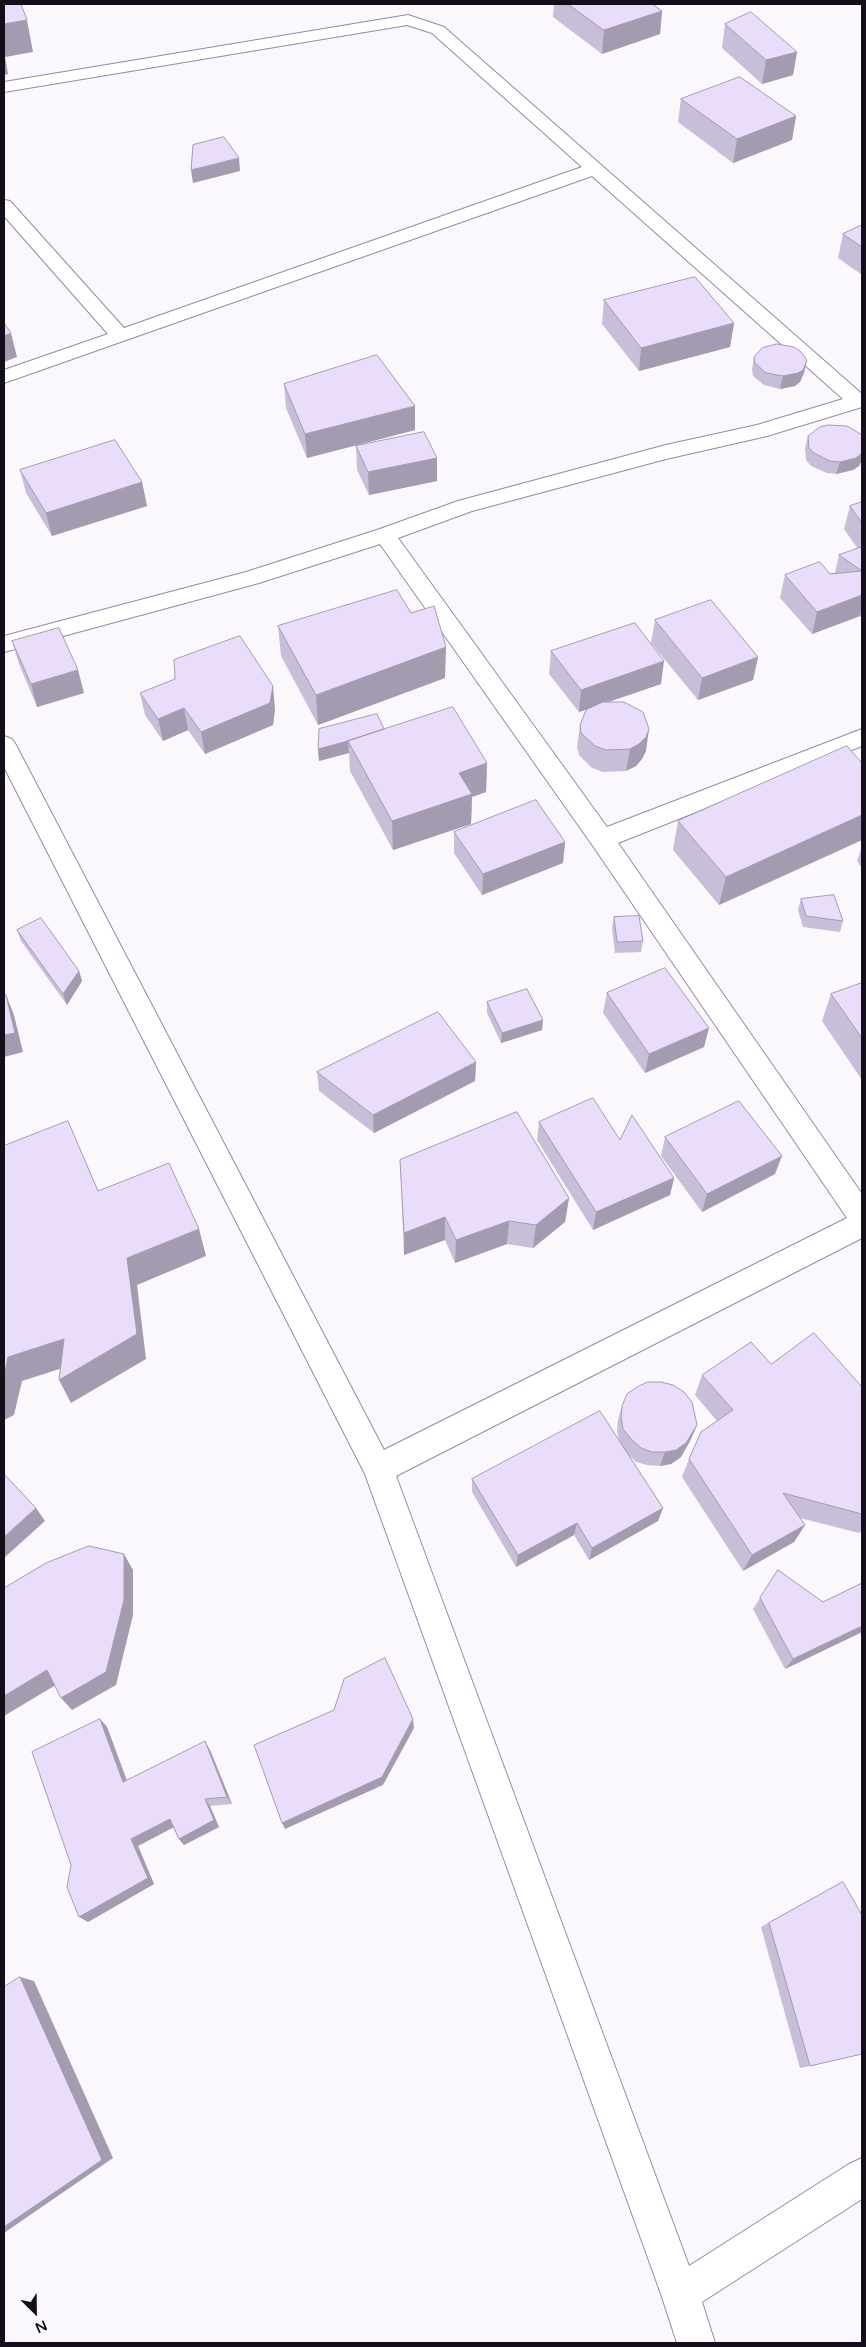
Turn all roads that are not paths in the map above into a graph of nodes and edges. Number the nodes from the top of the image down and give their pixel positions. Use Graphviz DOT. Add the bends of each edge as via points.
graph roads {
  1 [pos="4,88"];
  2 [pos="594,169"];
  3 [pos="4,205"];
  4 [pos="121,336"];
  5 [pos="4,378"];
  6 [pos="860,401"];
  7 [pos="386,535"];
  8 [pos="4,644"];
  9 [pos="862,736"];
  10 [pos="4,745"];
  11 [pos="602,839"];
  12 [pos="862,1216"];
  13 [pos="862,1224"];
  14 [pos="378,1469"];
  15 [pos="862,2177"];
  16 [pos="680,2294"];
  17 [pos="696,2343"];
  1 -- 2 [label="street" via="408,20 438,30"];
  2 -- 4 [label="street"];
  2 -- 6 [label="street"];
  3 -- 4 [label="street"];
  4 -- 5 [label="street"];
  6 -- 7 [label="street" via="760,431 666,452 464,506"];
  7 -- 8 [label="street" via="251,578"];
  7 -- 11 [label="street"];
  9 -- 11 [label="street"];
  10 -- 14 [label="street"];
  11 -- 12 [label="street"];
  13 -- 14 [label="street"];
  14 -- 16 [label="street"];
  15 -- 16 [label="street"];
  16 -- 17 [label="street"];
}
